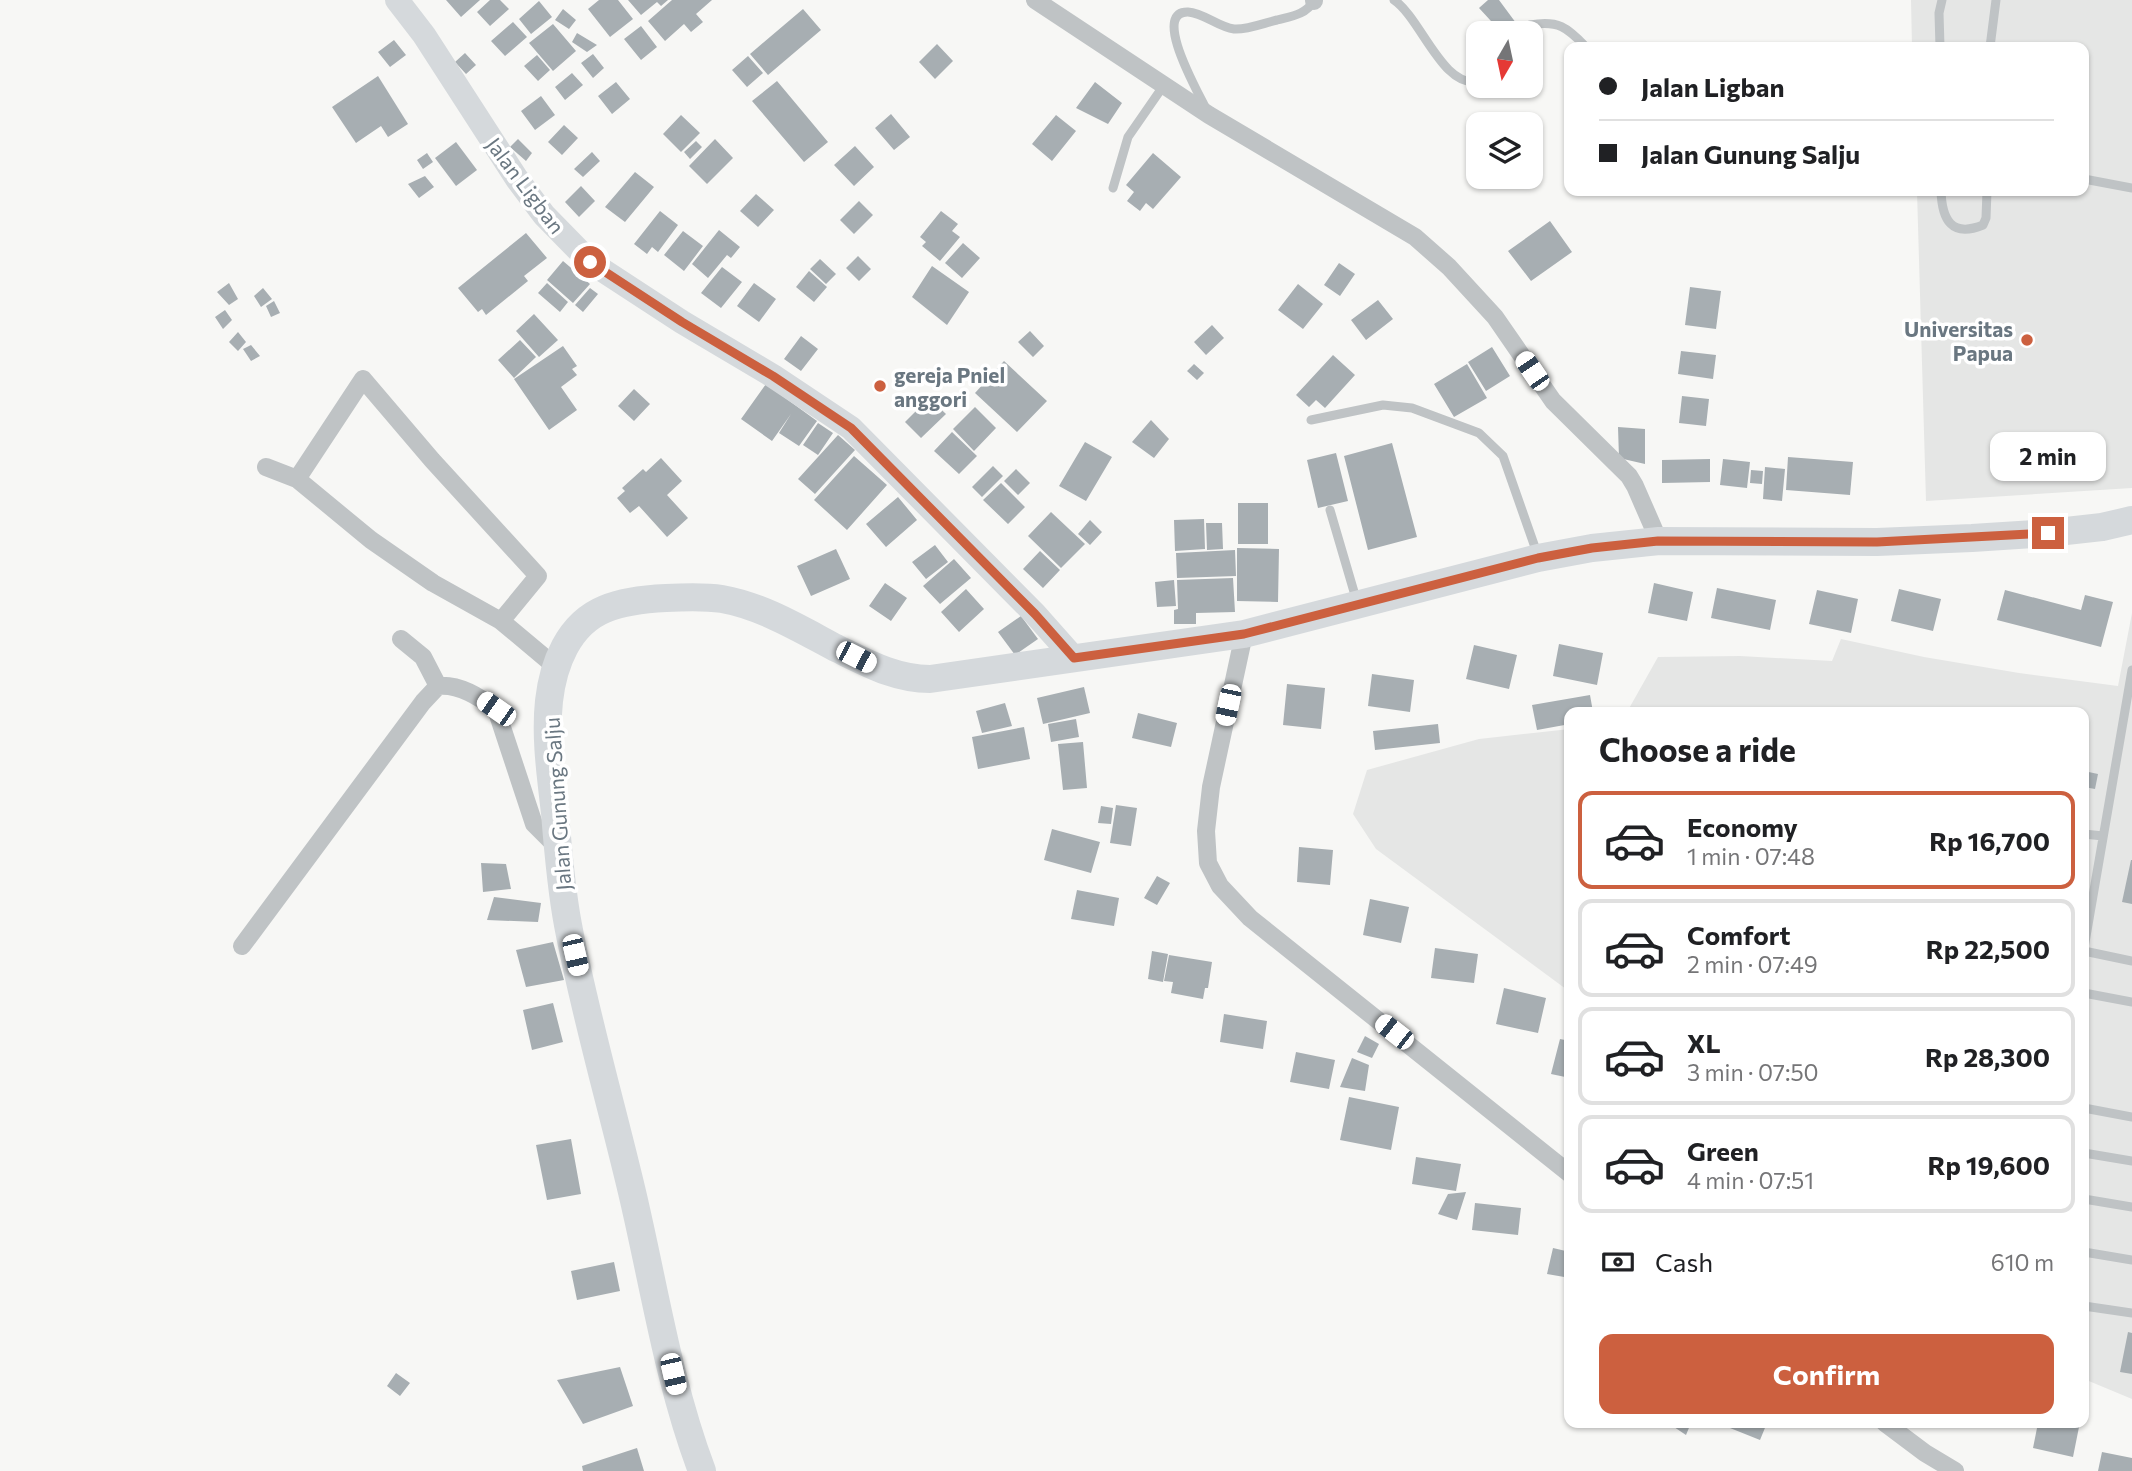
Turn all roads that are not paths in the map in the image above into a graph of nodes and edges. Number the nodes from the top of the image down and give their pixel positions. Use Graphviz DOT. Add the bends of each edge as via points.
graph roads {
  1 [pos="397,0"];
  2 [pos="1035,0"];
  3 [pos="1315,0"];
  4 [pos="1394,0"];
  5 [pos="1942,0"];
  6 [pos="1996,0"];
  7 [pos="1544,23"];
  8 [pos="1581,42"];
  9 [pos="1940,42"];
  10 [pos="1991,42"];
  11 [pos="1466,81"];
  12 [pos="1164,85"];
  13 [pos="1209,115"];
  14 [pos="2089,180"];
  15 [pos="1113,188"];
  16 [pos="2132,188"];
  17 [pos="1941,196"];
  18 [pos="1987,196"];
  19 [pos="1311,421"];
  20 [pos="266,467"];
  21 [pos="297,479"];
  22 [pos="1329,510"];
  23 [pos="2132,520"];
  24 [pos="1658,541"];
  25 [pos="1538,558"];
  26 [pos="1358,605"];
  27 [pos="501,621"];
  28 [pos="1244,634"];
  29 [pos="401,639"];
  30 [pos="1074,658"];
  31 [pos="556,667"];
  32 [pos="2132,673"];
  33 [pos="438,686"];
  34 [pos="2089,835"];
  35 [pos="2103,836"];
  36 [pos="558,848"];
  37 [pos="2089,919"];
  38 [pos="242,946"];
  39 [pos="2089,950"];
  40 [pos="2132,961"];
  41 [pos="2089,994"];
  42 [pos="2132,1002"];
  43 [pos="2089,1109"];
  44 [pos="2132,1117"];
  45 [pos="2089,1154"];
  46 [pos="2132,1161"];
  47 [pos="1564,1169"];
  48 [pos="2089,1200"];
  49 [pos="2132,1207"];
  50 [pos="2089,1253"];
  51 [pos="2132,1260"];
  52 [pos="2089,1307"];
  53 [pos="2132,1313"];
  54 [pos="1892,1428"];
  55 [pos="702,1471"];
  56 [pos="1955,1471"];
  1 -- 30 [label="main road, Jalan Ligban" via="544,215 590,262 851,428"];
  2 -- 12 [label="street"];
  3 -- 13 [label="lane" via="1302,14 1241,29 1190,12 1176,18 1177,44"];
  4 -- 11 [label="lane" via="1411,15 1452,74"];
  5 -- 9 [label="lane"];
  6 -- 10 [label="lane"];
  7 -- 8 [label="lane" via="1570,30"];
  12 -- 13 [label="street"];
  12 -- 15 [label="lane" via="1128,137"];
  13 -- 24 [label="street" via="1432,250 1495,317 1553,401 1629,476"];
  14 -- 16 [label="lane"];
  17 -- 18 [label="lane" via="1941,211 1948,222 1972,229 1983,225"];
  19 -- 25 [label="lane" via="1383,405 1412,408 1479,433 1503,456"];
  20 -- 21 [label="street"];
  21 -- 27 [label="street" via="371,540 433,583"];
  21 -- 27 [label="street" via="363,379 538,576"];
  22 -- 26 [label="lane"];
  23 -- 24 [label="main road, Jalan Gunung Salju" via="2048,533 1877,542"];
  24 -- 25 [label="main road, Jalan Gunung Salju"];
  25 -- 26 [label="main road, Jalan Gunung Salju"];
  26 -- 28 [label="main road, Jalan Gunung Salju"];
  27 -- 31 [label="street"];
  28 -- 30 [label="main road, Jalan Gunung Salju"];
  28 -- 47 [label="street" via="1206,831 1208,863 1220,886 1250,918"];
  29 -- 33 [label="street" via="423,657"];
  30 -- 31 [label="main road, Jalan Gunung Salju" via="944,678 908,678 876,668 755,609 723,599 694,597 641,600 606,608 581,625"];
  31 -- 36 [label="main road, Jalan Gunung Salju" via="549,730"];
  32 -- 35 [label="lane"];
  33 -- 36 [label="street" via="462,689 496,709 534,824"];
  33 -- 38 [label="street"];
  34 -- 35 [label="lane"];
  35 -- 37 [label="lane"];
  36 -- 55 [label="main road, Jalan Gunung Salju" via="575,955 677,1393"];
  39 -- 40 [label="lane"];
  41 -- 42 [label="lane"];
  43 -- 44 [label="lane"];
  45 -- 46 [label="lane"];
  48 -- 49 [label="lane"];
  50 -- 51 [label="lane"];
  52 -- 53 [label="lane"];
  54 -- 56 [label="street"];
}
